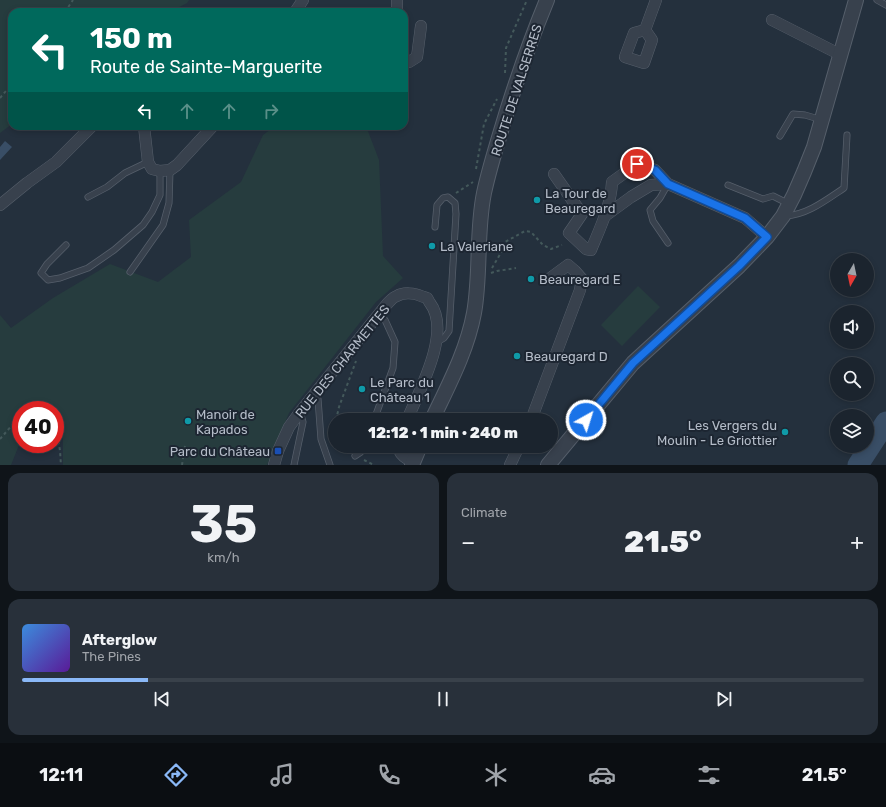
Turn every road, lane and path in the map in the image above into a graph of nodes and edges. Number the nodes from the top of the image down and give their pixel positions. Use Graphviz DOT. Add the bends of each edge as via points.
graph roads {
  1 [pos="547,0"];
  2 [pos="656,0"];
  3 [pos="856,0"];
  4 [pos="877,0"];
  5 [pos="886,5"];
  6 [pos="772,20"];
  7 [pos="421,26"];
  8 [pos="645,30"];
  9 [pos="841,55"];
  10 [pos="408,62"];
  11 [pos="8,89"];
  12 [pos="0,98"];
  13 [pos="822,120"];
  14 [pos="88,130"];
  15 [pos="144,130"];
  16 [pos="209,130"];
  17 [pos="847,135"];
  18 [pos="780,136"];
  19 [pos="148,162"];
  20 [pos="165,171"];
  21 [pos="554,174"];
  22 [pos="480,181"];
  23 [pos="668,184"];
  24 [pos="728,185"];
  25 [pos="88,197"];
  26 [pos="448,197"];
  27 [pos="0,205"];
  28 [pos="786,211"];
  29 [pos="605,216"];
  30 [pos="435,227"];
  31 [pos="767,237"];
  32 [pos="668,243"];
  33 [pos="66,245"];
  34 [pos="562,245"];
  35 [pos="516,268"];
  36 [pos="130,272"];
  37 [pos="549,279"];
  38 [pos="378,316"];
  39 [pos="436,342"];
  40 [pos="356,359"];
  41 [pos="313,395"];
  42 [pos="300,412"];
  43 [pos="338,413"];
  44 [pos="377,413"];
  45 [pos="410,413"];
  46 [pos="435,413"];
  47 [pos="534,413"];
  48 [pos="12,425"];
  49 [pos="0,439"];
  50 [pos="185,446"];
  51 [pos="60,453"];
  52 [pos="360,453"];
  53 [pos="401,453"];
  54 [pos="417,453"];
  55 [pos="516,453"];
  56 [pos="355,456"];
  57 [pos="363,460"];
  58 [pos="413,464"];
  59 [pos="61,465"];
  60 [pos="182,465"];
  61 [pos="274,465"];
  62 [pos="294,465"];
  63 [pos="330,465"];
  64 [pos="374,465"];
  65 [pos="510,465"];
  66 [pos="548,465"];
  1 -- 22 [label="street, ROUTE DE VALSERRES" via="521,67 500,134"];
  2 -- 8 [label="street"];
  3 -- 9 [label="street"];
  4 -- 5 [label="lane"];
  6 -- 9 [label="street"];
  7 -- 10 [label="street" via="418,57"];
  9 -- 13 [label="street"];
  11 -- 12 [label="path"];
  13 -- 18 [label="lane" via="793,114"];
  13 -- 28 [label="street" via="814,147"];
  14 -- 27 [label="street" via="56,162"];
  15 -- 19 [label="street"];
  16 -- 20 [label="street" via="177,164"];
  17 -- 28 [label="lane" via="844,188 805,212 791,216"];
  19 -- 20 [label="street" via="152,169"];
  19 -- 25 [label="lane" via="125,173"];
  20 -- 33 [label="lane" via="160,195 143,226 88,268 48,280 41,273"];
  20 -- 36 [label="lane" via="169,203 163,225"];
  21 -- 29 [label="street" via="582,214 569,233 586,249 591,250"];
  22 -- 26 [label="path"];
  22 -- 46 [label="street, ROUTE DE VALSERRES" via="484,195 474,314 461,359"];
  23 -- 29 [label="street" via="651,185 631,196"];
  23 -- 29 [label="street" via="655,170 637,164 612,182"];
  23 -- 31 [label="street" via="745,218"];
  23 -- 32 [label="lane" via="650,210 653,221"];
  24 -- 28 [label="lane" via="763,199 773,196 783,201"];
  26 -- 30 [label="lane" via="443,198 437,205"];
  26 -- 39 [label="lane" via="455,203 456,214 449,332"];
  28 -- 31 [label="street"];
  31 -- 66 [label="street" via="633,363"];
  34 -- 35 [label="path" via="551,249 543,245 531,232 525,231 505,242 488,275"];
  37 -- 47 [label="street" via="568,265 582,278 580,290"];
  38 -- 39 [label="street, RUE DES CHARMETTES" via="397,295 418,295 427,298 437,318"];
  38 -- 41 [label="street, RUE DES CHARMETTES"];
  38 -- 44 [label="lane" via="385,320 395,342 393,368"];
  39 -- 45 [label="street, RUE DES CHARMETTES"];
  40 -- 43 [label="path"];
  41 -- 42 [label="street, RUE DES CHARMETTES"];
  41 -- 63 [label="lane" via="318,399 321,439"];
  42 -- 61 [label="street, RUE DES CHARMETTES" via="289,427"];
  42 -- 62 [label="lane" via="303,422"];
  48 -- 49 [label="path"];
  50 -- 60 [label="path"];
  51 -- 59 [label="path"];
  52 -- 56 [label="lane"];
  53 -- 58 [label="street"];
  54 -- 58 [label="street"];
  55 -- 65 [label="street"];
  57 -- 64 [label="path"];
}
